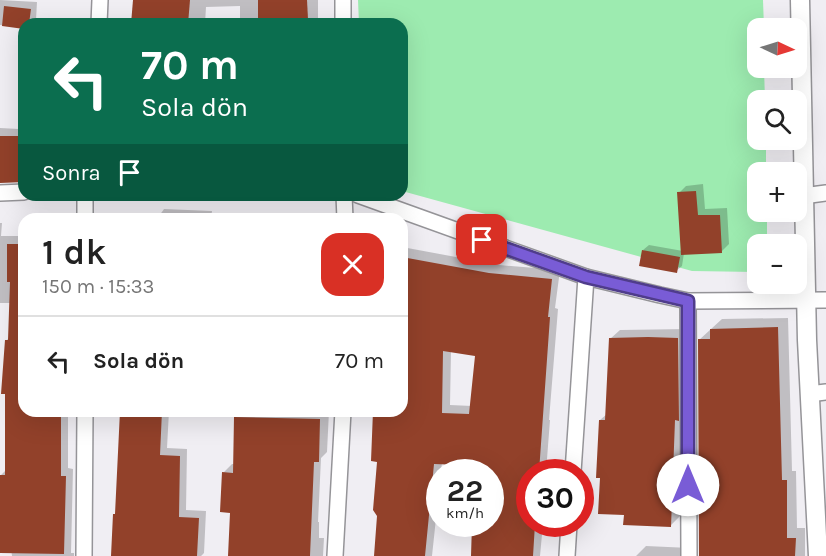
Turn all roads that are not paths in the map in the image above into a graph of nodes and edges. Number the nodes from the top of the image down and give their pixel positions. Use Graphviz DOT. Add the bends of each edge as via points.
graph roads {
  1 [pos="100,0"];
  2 [pos="343,0"];
  3 [pos="800,0"];
  4 [pos="812,0"];
  5 [pos="99,18"];
  6 [pos="343,18"];
  7 [pos="801,18"];
  8 [pos="806,18"];
  9 [pos="802,78"];
  10 [pos="803,162"];
  11 [pos="18,192"];
  12 [pos="0,193"];
  13 [pos="826,193"];
  14 [pos="807,195"];
  15 [pos="374,201"];
  16 [pos="407,213"];
  17 [pos="408,213"];
  18 [pos="804,222"];
  19 [pos="586,277"];
  20 [pos="806,300"];
  21 [pos="826,300"];
  22 [pos="688,301"];
  23 [pos="818,393"];
  24 [pos="85,417"];
  25 [pos="344,417"];
  26 [pos="574,459"];
  27 [pos="820,476"];
  28 [pos="568,537"];
  29 [pos="84,556"];
  30 [pos="335,556"];
  31 [pos="567,556"];
  32 [pos="689,556"];
  33 [pos="819,556"];
  34 [pos="826,556"];
  1 -- 5 [label="street"];
  2 -- 6 [label="street"];
  3 -- 7 [label="street"];
  4 -- 8 [label="street"];
  9 -- 10 [label="street"];
  11 -- 12 [label="street"];
  13 -- 14 [label="street"];
  15 -- 16 [label="street"];
  17 -- 19 [label="street"];
  18 -- 20 [label="street"];
  19 -- 22 [label="street"];
  19 -- 26 [label="street"];
  20 -- 21 [label="street"];
  20 -- 22 [label="street"];
  20 -- 23 [label="street"];
  22 -- 32 [label="street"];
  23 -- 27 [label="street"];
  24 -- 29 [label="street"];
  25 -- 30 [label="street"];
  27 -- 33 [label="street"];
  28 -- 31 [label="street"];
  33 -- 34 [label="street"];
}
